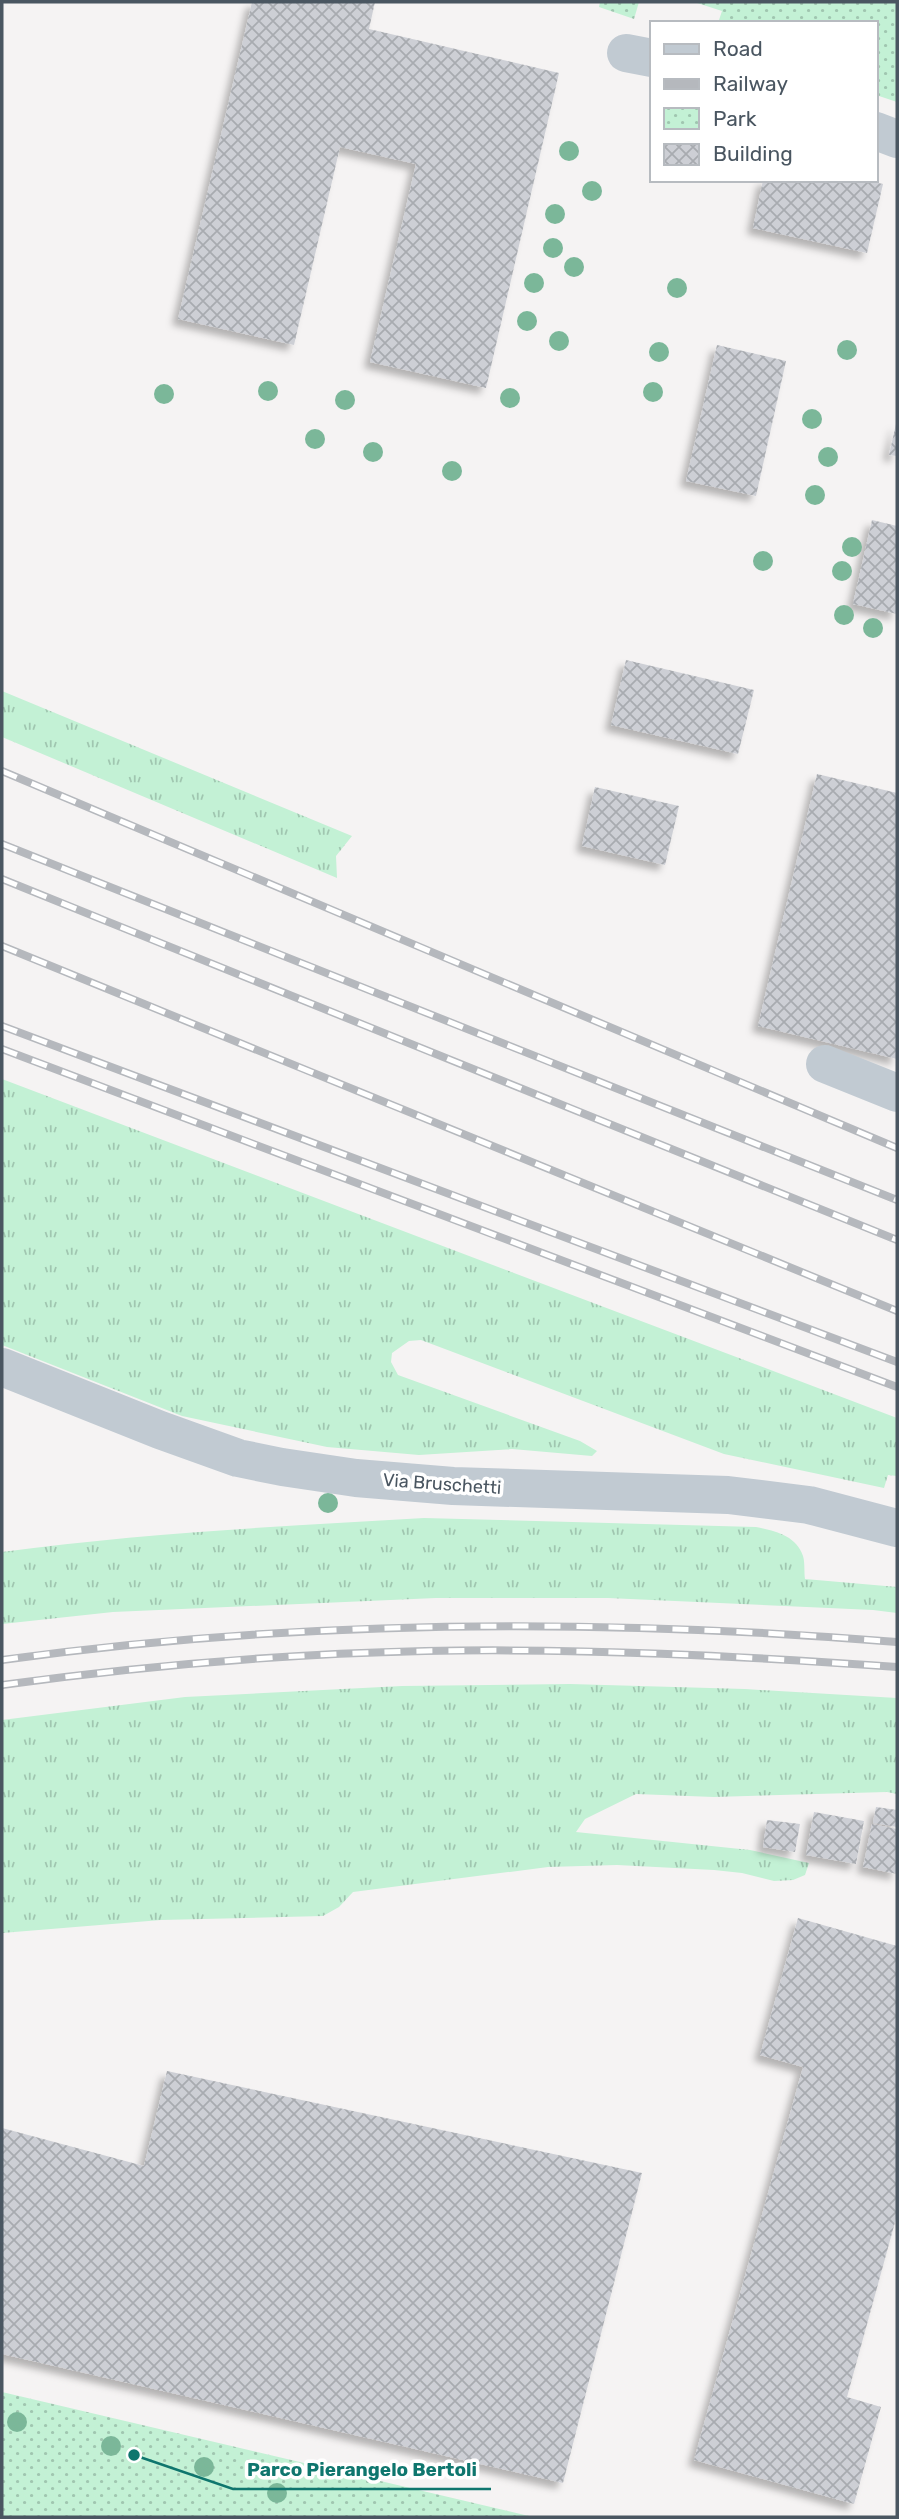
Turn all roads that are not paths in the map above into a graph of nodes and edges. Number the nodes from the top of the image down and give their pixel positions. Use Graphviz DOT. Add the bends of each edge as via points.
graph roads {
  1 [pos="878,132"];
  2 [pos="897,139"];
  3 [pos="825,1064"];
  4 [pos="897,1093"];
  5 [pos="2,1367"];
  6 [pos="887,1526"];
  1 -- 2 [label="street"];
  3 -- 4 [label="street"];
  5 -- 6 [label="street, Via Bruschetti" via="225,1454 282,1467 453,1486 728,1495 809,1505"];
}
